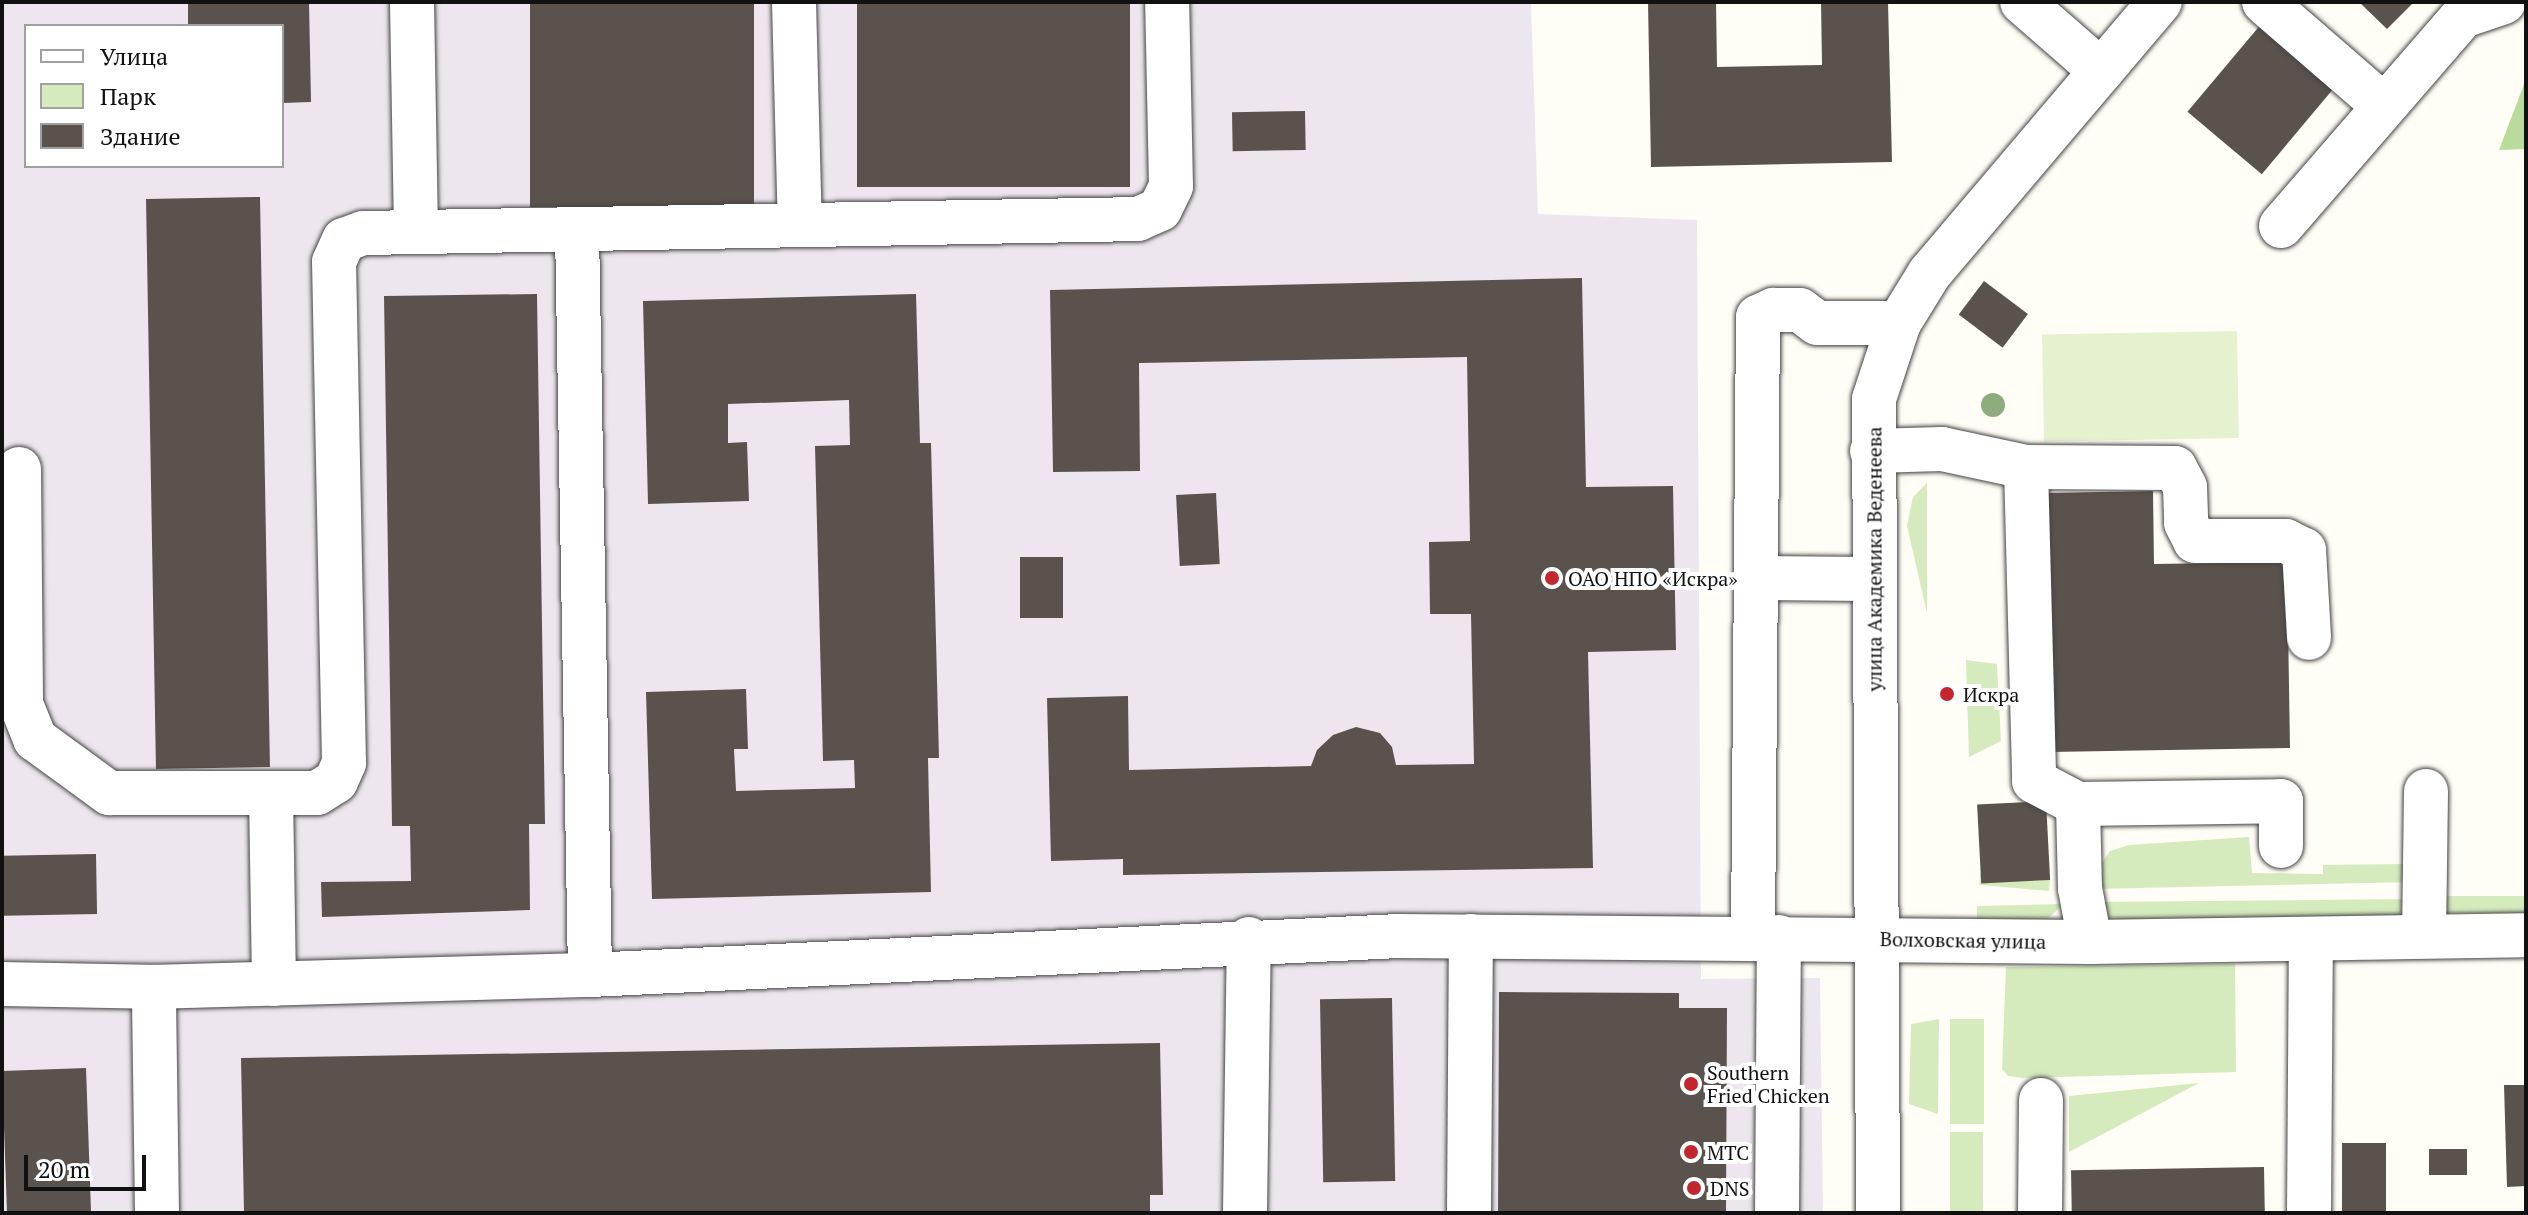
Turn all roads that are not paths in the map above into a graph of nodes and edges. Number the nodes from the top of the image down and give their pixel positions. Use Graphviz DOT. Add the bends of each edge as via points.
graph roads {
  1 [pos="412,2"];
  2 [pos="794,2"];
  3 [pos="1167,2"];
  4 [pos="2022,2"];
  5 [pos="2160,2"];
  6 [pos="2264,2"];
  7 [pos="2504,2"];
  8 [pos="2101,71"];
  9 [pos="2384,106"];
  10 [pos="800,225"];
  11 [pos="2281,226"];
  12 [pos="577,229"];
  13 [pos="416,232"];
  14 [pos="1899,323"];
  15 [pos="1872,451"];
  16 [pos="2026,467"];
  17 [pos="19,469"];
  18 [pos="1755,578"];
  19 [pos="1873,579"];
  20 [pos="2309,638"];
  21 [pos="2426,791"];
  22 [pos="271,793"];
  23 [pos="2078,804"];
  24 [pos="2281,846"];
  25 [pos="2526,935"];
  26 [pos="1471,936"];
  27 [pos="2424,936"];
  28 [pos="1766,937"];
  29 [pos="1876,937"];
  30 [pos="1249,939"];
  31 [pos="2311,939"];
  32 [pos="2090,942"];
  33 [pos="590,975"];
  34 [pos="2,984"];
  35 [pos="274,984"];
  36 [pos="154,987"];
  37 [pos="2041,1100"];
  38 [pos="157,1213"];
  39 [pos="1245,1213"];
  40 [pos="1469,1213"];
  41 [pos="1777,1213"];
  42 [pos="1878,1213"];
  43 [pos="2040,1213"];
  44 [pos="2309,1213"];
  1 -- 13 [label="street"];
  2 -- 10 [label="street"];
  3 -- 10 [label="street" via="1171,186 1160,209 1138,219"];
  4 -- 8 [label="street"];
  5 -- 8 [label="street, улица Академика Веденеева"];
  6 -- 9 [label="street"];
  7 -- 9 [label="street" via="2463,16"];
  8 -- 14 [label="street, улица Академика Веденеева" via="1929,274"];
  9 -- 11 [label="street"];
  10 -- 12 [label="street"];
  12 -- 13 [label="street"];
  12 -- 33 [label="street"];
  13 -- 22 [label="street" via="363,233 344,240 334,262 344,763 336,781 317,793"];
  14 -- 15 [label="street, улица Академика Веденеева" via="1874,399"];
  14 -- 18 [label="street" via="1817,323 1800,310 1773,310 1758,317"];
  15 -- 16 [label="street" via="1942,449"];
  15 -- 19 [label="street, улица Академика Веденеева"];
  16 -- 20 [label="street" via="2175,468 2185,487 2186,523 2195,541 2286,541 2304,550"];
  16 -- 23 [label="street" via="2034,781"];
  17 -- 22 [label="street" via="21,704 35,739 109,793"];
  18 -- 19 [label="street"];
  18 -- 28 [label="street"];
  19 -- 29 [label="street, улица Академика Веденеева"];
  21 -- 27 [label="street"];
  22 -- 35 [label="street"];
  23 -- 24 [label="street" via="2281,801"];
  23 -- 32 [label="street" via="2080,888"];
  25 -- 27 [label="street, Волховская улица"];
  26 -- 28 [label="street, Волховская улица"];
  26 -- 30 [label="street, Волховская улица"];
  26 -- 40 [label="street"];
  27 -- 31 [label="street, Волховская улица"];
  28 -- 29 [label="street, Волховская улица"];
  28 -- 41 [label="street"];
  29 -- 32 [label="street, Волховская улица"];
  29 -- 42 [label="street, улица Академика Веденеева"];
  30 -- 33 [label="street, Волховская улица"];
  30 -- 39 [label="street"];
  31 -- 32 [label="street, Волховская улица"];
  31 -- 44 [label="street"];
  33 -- 35 [label="street, Волховская улица"];
  34 -- 36 [label="street, Волховская улица"];
  35 -- 36 [label="street, Волховская улица"];
  36 -- 38 [label="street"];
  37 -- 43 [label="street"];
}
